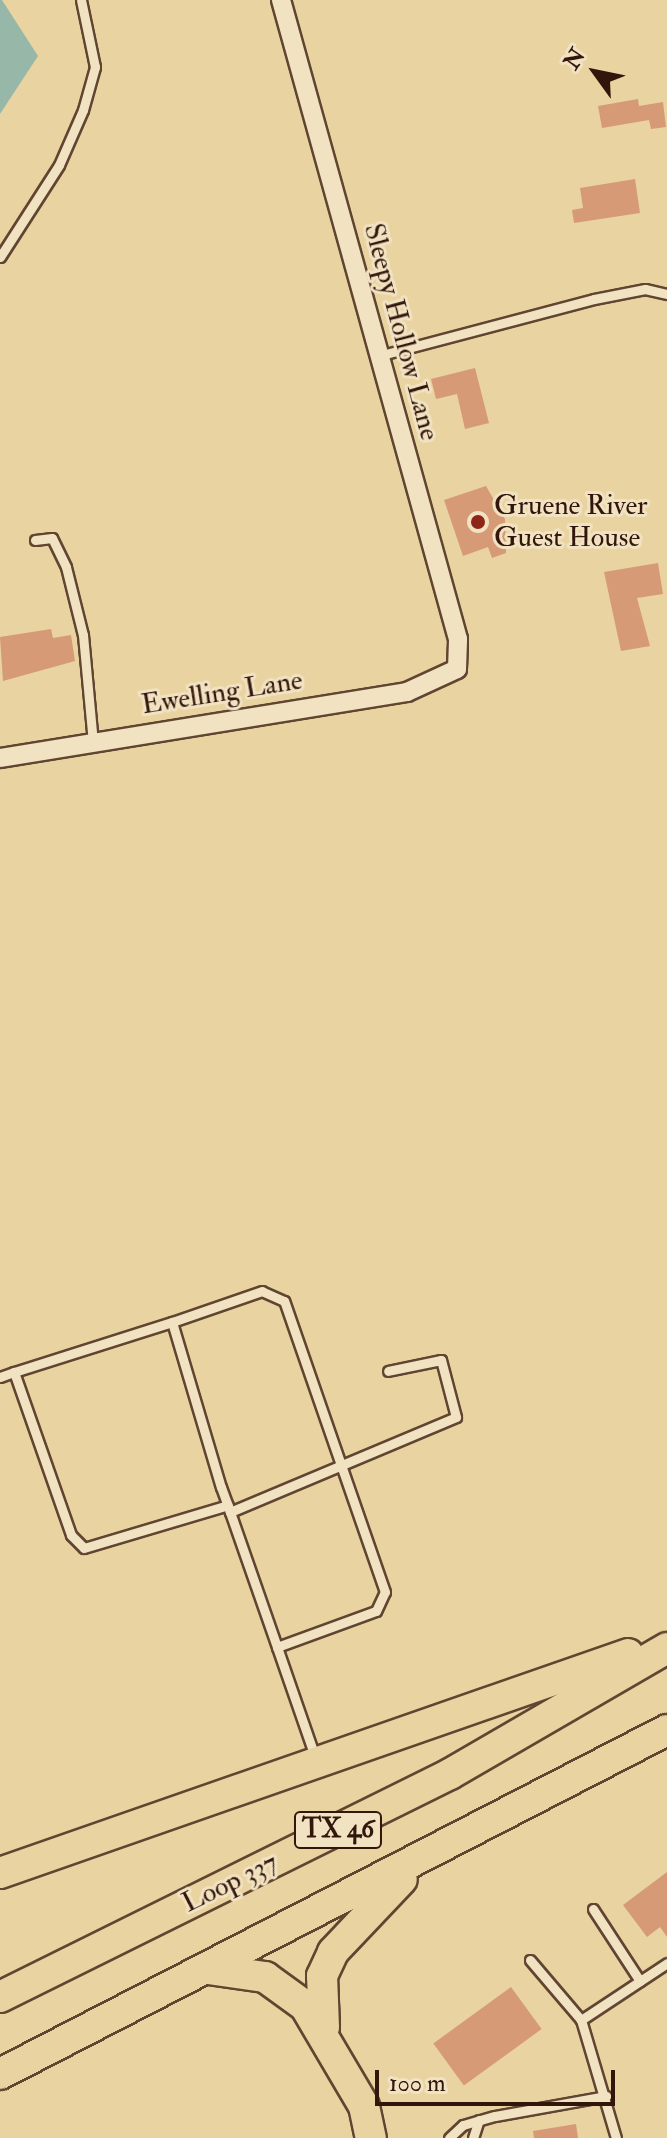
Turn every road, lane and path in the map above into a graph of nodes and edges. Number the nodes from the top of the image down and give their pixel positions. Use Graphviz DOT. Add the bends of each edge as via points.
graph roads {
  1 [pos="81,0"];
  2 [pos="281,0"];
  3 [pos="0,257"];
  4 [pos="667,294"];
  5 [pos="378,356"];
  6 [pos="35,540"];
  7 [pos="450,677"];
  8 [pos="93,742"];
  9 [pos="0,758"];
  10 [pos="172,1322"];
  11 [pos="388,1371"];
  12 [pos="14,1372"];
  13 [pos="0,1377"];
  14 [pos="341,1467"];
  15 [pos="229,1508"];
  16 [pos="667,1640"];
  17 [pos="277,1647"];
  18 [pos="667,1648"];
  19 [pos="667,1730"];
  20 [pos="317,1763"];
  21 [pos="429,1853"];
  22 [pos="0,1873"];
  23 [pos="593,1909"];
  24 [pos="530,1960"];
  25 [pos="667,1963"];
  26 [pos="208,1969"];
  27 [pos="640,1981"];
  28 [pos="0,1997"];
  29 [pos="581,2020"];
  30 [pos="324,2027"];
  31 [pos="0,2074"];
  32 [pos="606,2096"];
  33 [pos="479,2120"];
  34 [pos="371,2138"];
  35 [pos="449,2138"];
  36 [pos="473,2138"];
  37 [pos="616,2138"];
  1 -- 3 [label="lane" via="95,67 83,110 59,165"];
  2 -- 5 [label="street, Sleepy Hollow Lane"];
  4 -- 5 [label="lane" via="645,289 594,299"];
  5 -- 7 [label="street, Sleepy Hollow Lane" via="458,639"];
  6 -- 8 [label="lane" via="52,538 66,567 83,635"];
  7 -- 8 [label="street, Ewelling Lane" via="407,692"];
  8 -- 9 [label="street, Ewelling Lane"];
  10 -- 12 [label="lane"];
  10 -- 14 [label="lane" via="262,1291 278,1296"];
  10 -- 15 [label="lane"];
  11 -- 14 [label="lane" via="441,1360 456,1417"];
  12 -- 13 [label="lane"];
  12 -- 15 [label="lane" via="71,1535 84,1548"];
  14 -- 15 [label="lane"];
  14 -- 17 [label="lane" via="383,1600 376,1611"];
  15 -- 17 [label="lane"];
  16 -- 20 [label="main road"];
  17 -- 20 [label="lane"];
  18 -- 28 [label="main road, Loop 337 / TX 46" via="450,1774"];
  19 -- 21 [label="main road, TX 46"];
  20 -- 22 [label="main road"];
  21 -- 26 [label="main road, TX 46"];
  21 -- 30 [label="main road" via="333,1952 322,1976"];
  23 -- 27 [label="lane"];
  24 -- 29 [label="lane"];
  25 -- 27 [label="lane"];
  26 -- 30 [label="main road" via="265,1977"];
  26 -- 31 [label="main road, TX 46"];
  27 -- 29 [label="lane"];
  29 -- 32 [label="lane"];
  30 -- 34 [label="main road" via="364,2106"];
  32 -- 33 [label="lane"];
  32 -- 37 [label="lane"];
  33 -- 35 [label="lane"];
  33 -- 36 [label="lane"];
}
